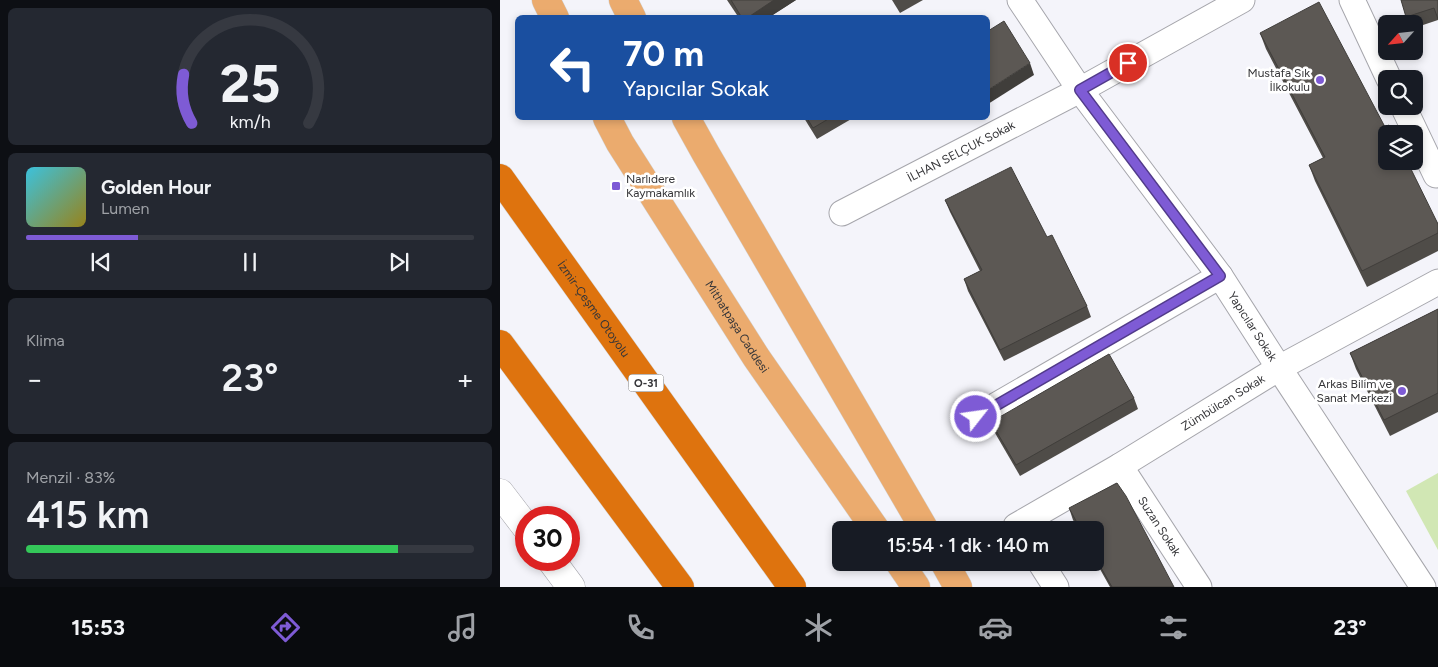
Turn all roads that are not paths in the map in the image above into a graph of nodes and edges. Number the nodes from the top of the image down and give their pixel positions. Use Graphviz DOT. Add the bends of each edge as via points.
graph roads {
  1 [pos="546,0"];
  2 [pos="623,0"];
  3 [pos="1020,0"];
  4 [pos="1242,0"];
  5 [pos="1352,0"];
  6 [pos="554,15"];
  7 [pos="630,15"];
  8 [pos="1385,70"];
  9 [pos="1080,90"];
  10 [pos="1406,115"];
  11 [pos="608,120"];
  12 [pos="687,120"];
  13 [pos="1438,174"];
  14 [pos="500,178"];
  15 [pos="842,213"];
  16 [pos="1220,276"];
  17 [pos="1438,282"];
  18 [pos="500,344"];
  19 [pos="1279,368"];
  20 [pos="976,417"];
  21 [pos="1120,466"];
  22 [pos="500,493"];
  23 [pos="515,513"];
  24 [pos="870,521"];
  25 [pos="920,521"];
  26 [pos="1025,521"];
  27 [pos="559,571"];
  28 [pos="905,571"];
  29 [pos="949,571"];
  30 [pos="1046,571"];
  31 [pos="571,587"];
  32 [pos="680,587"];
  33 [pos="792,587"];
  34 [pos="916,587"];
  35 [pos="958,587"];
  36 [pos="1056,587"];
  37 [pos="1199,587"];
  38 [pos="1423,587"];
  1 -- 6 [label="main road"];
  2 -- 7 [label="main road"];
  3 -- 9 [label="street, Yapıcılar Sokak"];
  4 -- 9 [label="street"];
  5 -- 8 [label="street"];
  9 -- 15 [label="street, İLHAN SELÇUK Sokak"];
  9 -- 16 [label="street, Yapıcılar Sokak"];
  10 -- 13 [label="street" via="1436,176"];
  11 -- 24 [label="main road, Mithatpaşa Caddesi" via="756,357"];
  12 -- 25 [label="main road"];
  14 -- 33 [label="highway, İzmir-Çeşme Otoyolu / O-31"];
  16 -- 19 [label="street, Yapıcılar Sokak"];
  16 -- 20 [label="street"];
  17 -- 19 [label="street, Zümbülcan Sokak"];
  18 -- 32 [label="highway"];
  19 -- 21 [label="street, Zümbülcan Sokak"];
  19 -- 38 [label="street, Yapıcılar Sokak"];
  21 -- 26 [label="street, Zümbülcan Sokak"];
  21 -- 37 [label="street, Suzan Sokak"];
  22 -- 23 [label="main road"];
  27 -- 31 [label="main road"];
  28 -- 34 [label="main road"];
  29 -- 35 [label="main road"];
  30 -- 36 [label="street"];
}
